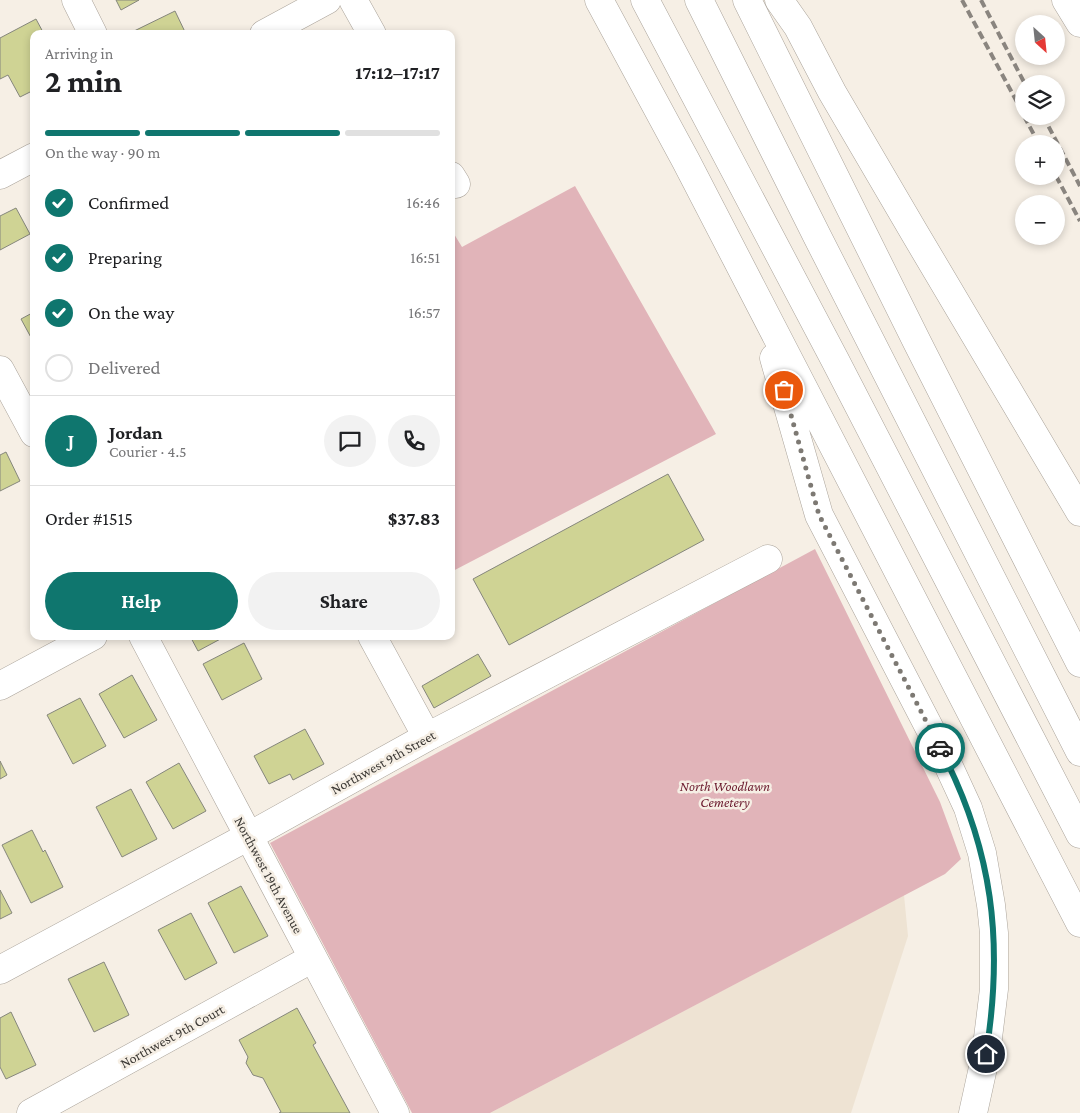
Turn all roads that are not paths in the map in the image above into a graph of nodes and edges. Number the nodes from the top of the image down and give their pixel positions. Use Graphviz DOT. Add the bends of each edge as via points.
graph roads {
  1 [pos="76,0"];
  2 [pos="327,0"];
  3 [pos="353,0"];
  4 [pos="599,0"];
  5 [pos="645,0"];
  6 [pos="699,0"];
  7 [pos="747,0"];
  8 [pos="779,0"];
  9 [pos="1066,0"];
  10 [pos="1080,23"];
  11 [pos="91,30"];
  12 [pos="271,30"];
  13 [pos="370,30"];
  14 [pos="30,159"];
  15 [pos="0,175"];
  16 [pos="758,301"];
  17 [pos="0,370"];
  18 [pos="7,400"];
  19 [pos="30,428"];
  20 [pos="1080,512"];
  21 [pos="768,559"];
  22 [pos="86,640"];
  23 [pos="145,640"];
  24 [pos="374,640"];
  25 [pos="1080,663"];
  26 [pos="0,686"];
  27 [pos="427,737"];
  28 [pos="1080,752"];
  29 [pos="1080,834"];
  30 [pos="249,836"];
  31 [pos="1080,923"];
  32 [pos="313,958"];
  33 [pos="0,970"];
  34 [pos="31,1113"];
  35 [pos="395,1113"];
  36 [pos="973,1113"];
  1 -- 11 [label="main road"];
  2 -- 12 [label="main road"];
  3 -- 13 [label="main road"];
  4 -- 16 [label="main road"];
  5 -- 29 [label="main road" via="836,360"];
  6 -- 28 [label="main road"];
  7 -- 25 [label="main road"];
  8 -- 20 [label="main road" via="798,27 832,92"];
  9 -- 10 [label="main road"];
  14 -- 15 [label="main road"];
  16 -- 31 [label="main road"];
  16 -- 36 [label="main road" via="819,515 944,756 968,808 980,846 991,904 994,989 992,1020"];
  17 -- 18 [label="main road"];
  18 -- 19 [label="main road"];
  21 -- 27 [label="main road, Northwest 9th Street"];
  22 -- 26 [label="main road"];
  23 -- 30 [label="main road, Northwest 19th Avenue"];
  24 -- 27 [label="main road"];
  27 -- 30 [label="main road, Northwest 9th Street"];
  30 -- 32 [label="main road, Northwest 19th Avenue"];
  30 -- 33 [label="main road, Northwest 9th Street"];
  32 -- 34 [label="main road, Northwest 9th Court"];
  32 -- 35 [label="main road, Northwest 19th Avenue"];
}
